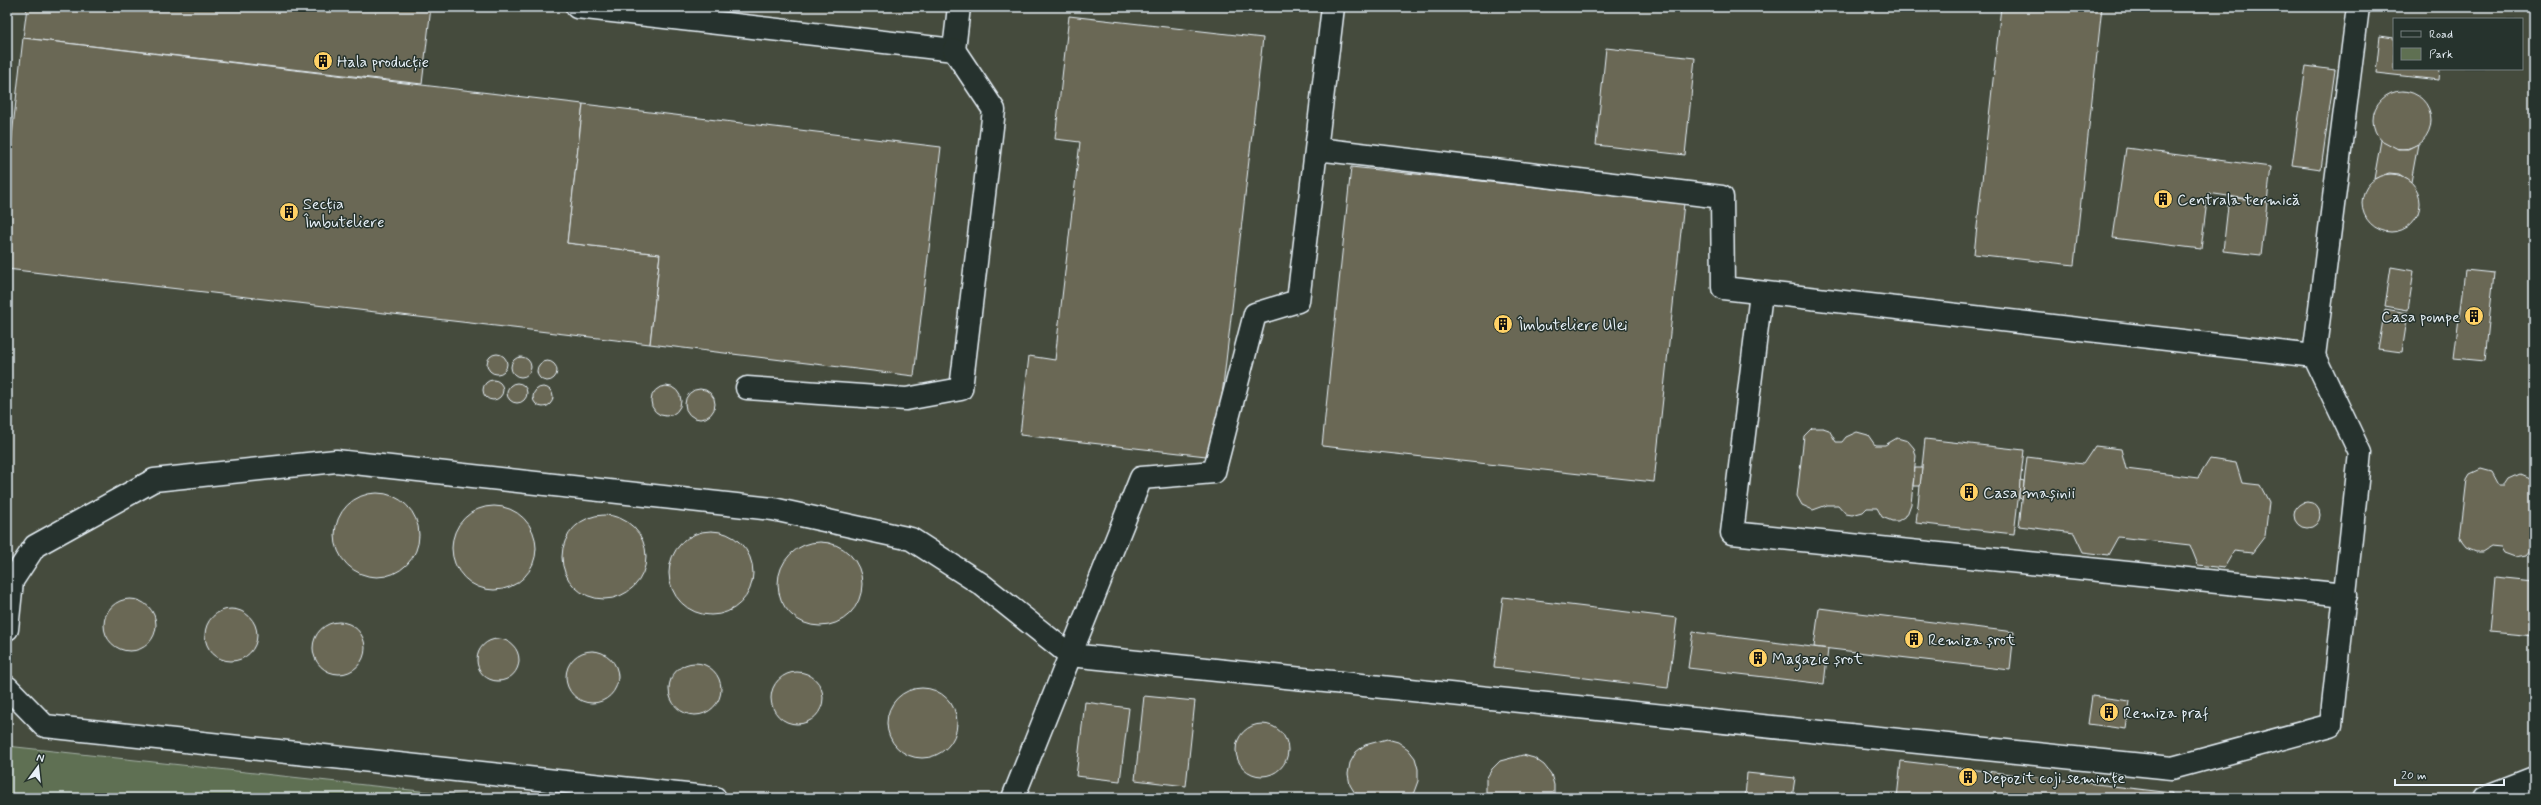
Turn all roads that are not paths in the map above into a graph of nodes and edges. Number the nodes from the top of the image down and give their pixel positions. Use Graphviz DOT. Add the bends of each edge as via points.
graph roads {
  1 [pos="577,7"];
  2 [pos="959,7"];
  3 [pos="1333,7"];
  4 [pos="2358,7"];
  5 [pos="954,50"];
  6 [pos="1316,149"];
  7 [pos="1761,293"];
  8 [pos="2314,356"];
  9 [pos="747,388"];
  10 [pos="2346,595"];
  11 [pos="7,629"];
  12 [pos="1070,655"];
  13 [pos="7,687"];
  14 [pos="2534,779"];
  15 [pos="715,798"];
  16 [pos="1013,798"];
  17 [pos="2485,798"];
  1 -- 5 [label="lane"];
  2 -- 5 [label="lane"];
  3 -- 6 [label="lane"];
  4 -- 8 [label="lane"];
  5 -- 9 [label="lane" via="994,110 961,389 906,399"];
  6 -- 7 [label="lane" via="1722,197 1723,288"];
  6 -- 12 [label="lane" via="1298,301 1255,314 1214,472 1141,478"];
  7 -- 8 [label="lane"];
  7 -- 10 [label="lane" via="1732,533"];
  8 -- 10 [label="lane" via="2360,453"];
  10 -- 12 [label="lane" via="2331,725 2172,768"];
  11 -- 12 [label="lane" via="12,581 35,546 154,480 336,462 773,509 911,539 981,584"];
  12 -- 16 [label="lane"];
  13 -- 15 [label="lane" via="45,726"];
  14 -- 17 [label="lane"];
}
